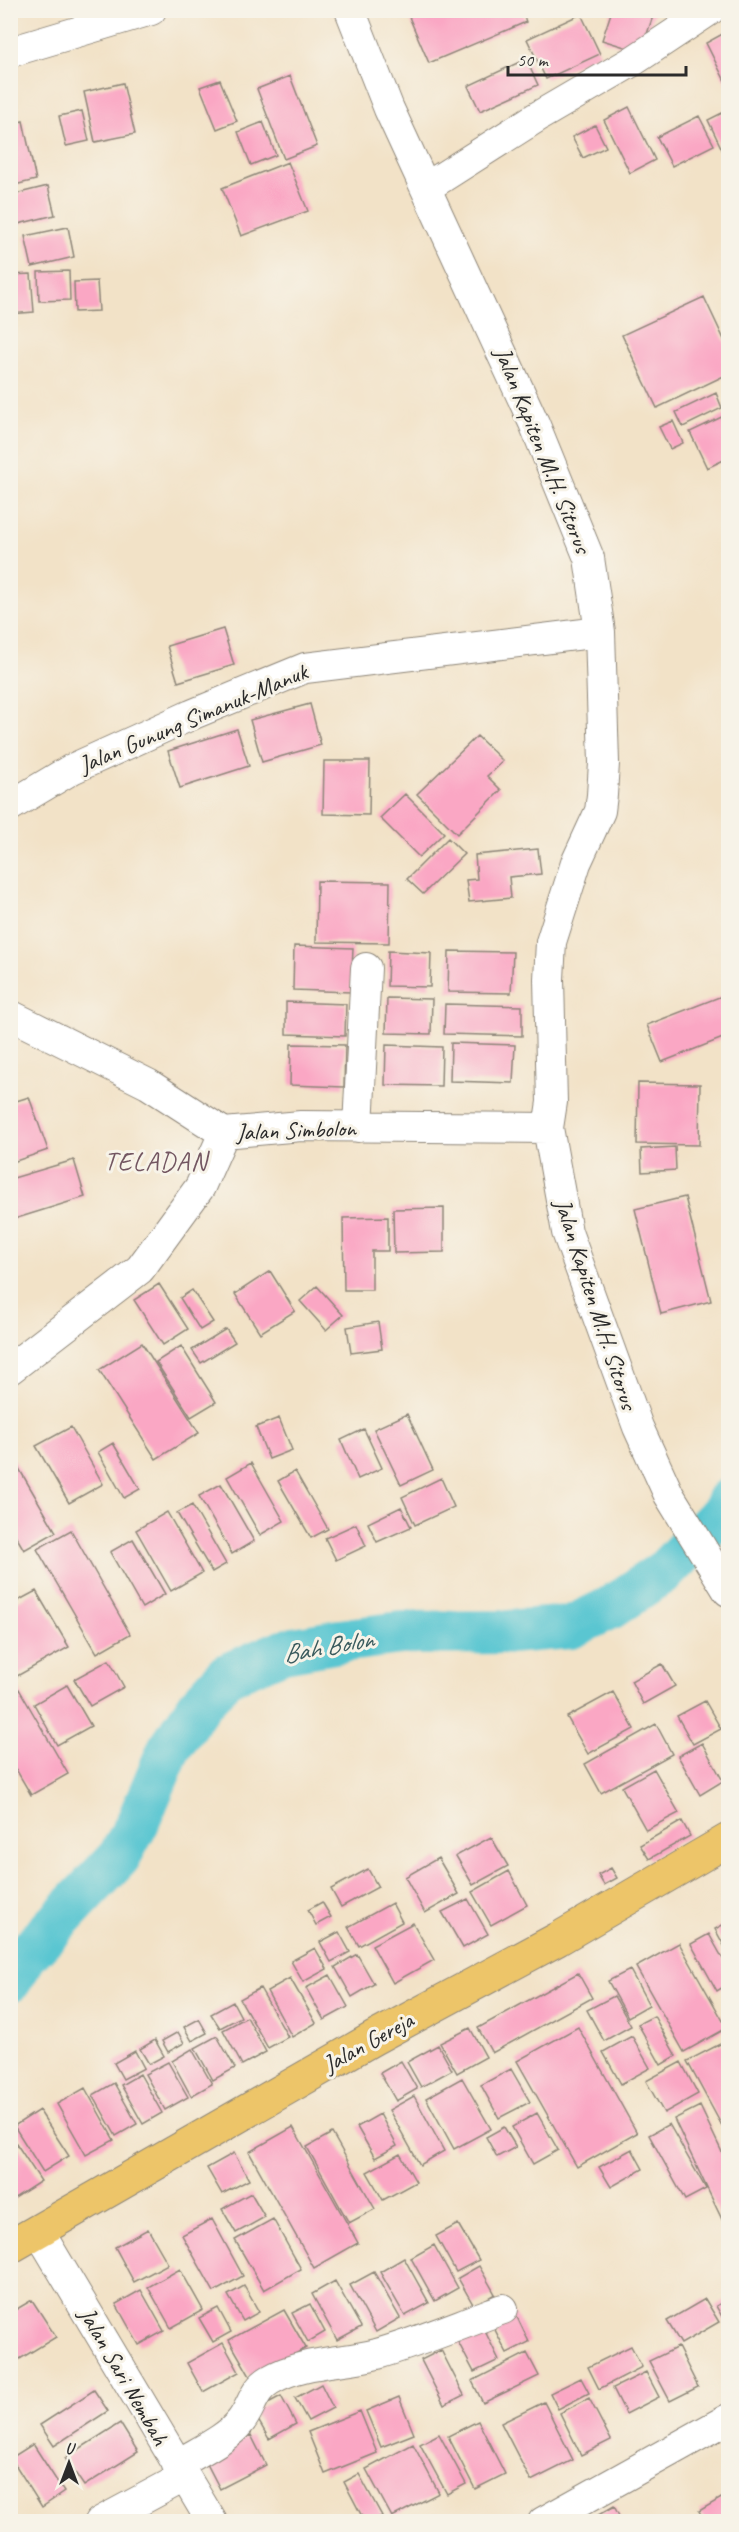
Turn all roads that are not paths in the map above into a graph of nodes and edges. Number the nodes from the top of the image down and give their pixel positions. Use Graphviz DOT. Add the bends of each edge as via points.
graph roads {
  1 [pos="151,10"];
  2 [pos="350,10"];
  3 [pos="711,10"];
  4 [pos="10,52"];
  5 [pos="427,187"];
  6 [pos="600,632"];
  7 [pos="10,806"];
  8 [pos="366,968"];
  9 [pos="10,1015"];
  10 [pos="358,1127"];
  11 [pos="548,1128"];
  12 [pos="224,1133"];
  13 [pos="10,1369"];
  14 [pos="724,1582"];
  15 [pos="728,1839"];
  16 [pos="38,2229"];
  17 [pos="10,2247"];
  18 [pos="503,2309"];
  19 [pos="729,2419"];
  20 [pos="181,2471"];
  21 [pos="100,2522"];
  22 [pos="212,2522"];
  23 [pos="543,2522"];
  1 -- 4 [label="street"];
  2 -- 5 [label="street, Jalan Kapiten M.H. Sitorus" via="389,109"];
  3 -- 5 [label="street"];
  5 -- 6 [label="street, Jalan Kapiten M.H. Sitorus" via="559,479 589,558"];
  6 -- 7 [label="street, Jalan Gunung Simanuk-Manuk" via="305,668 72,769"];
  6 -- 11 [label="street, Jalan Kapiten M.H. Sitorus" via="604,764 600,811 576,863 551,942 552,1102"];
  8 -- 10 [label="street"];
  9 -- 12 [label="street" via="147,1084"];
  10 -- 11 [label="street, Jalan Simbolon"];
  10 -- 12 [label="street, Jalan Simbolon" via="301,1126"];
  11 -- 14 [label="street, Jalan Kapiten M.H. Sitorus" via="567,1232 638,1427 669,1495"];
  12 -- 13 [label="street, Jalan Simbolon" via="200,1187 140,1269"];
  15 -- 16 [label="main road, Jalan Gereja"];
  16 -- 17 [label="main road, Jalan Gereja"];
  16 -- 20 [label="street, Jalan Sari Nembah"];
  18 -- 20 [label="street" via="393,2349 281,2375 260,2388 232,2430"];
  19 -- 23 [label="street"];
  20 -- 21 [label="street"];
  20 -- 22 [label="street, Jalan Sari Nembah"];
}
